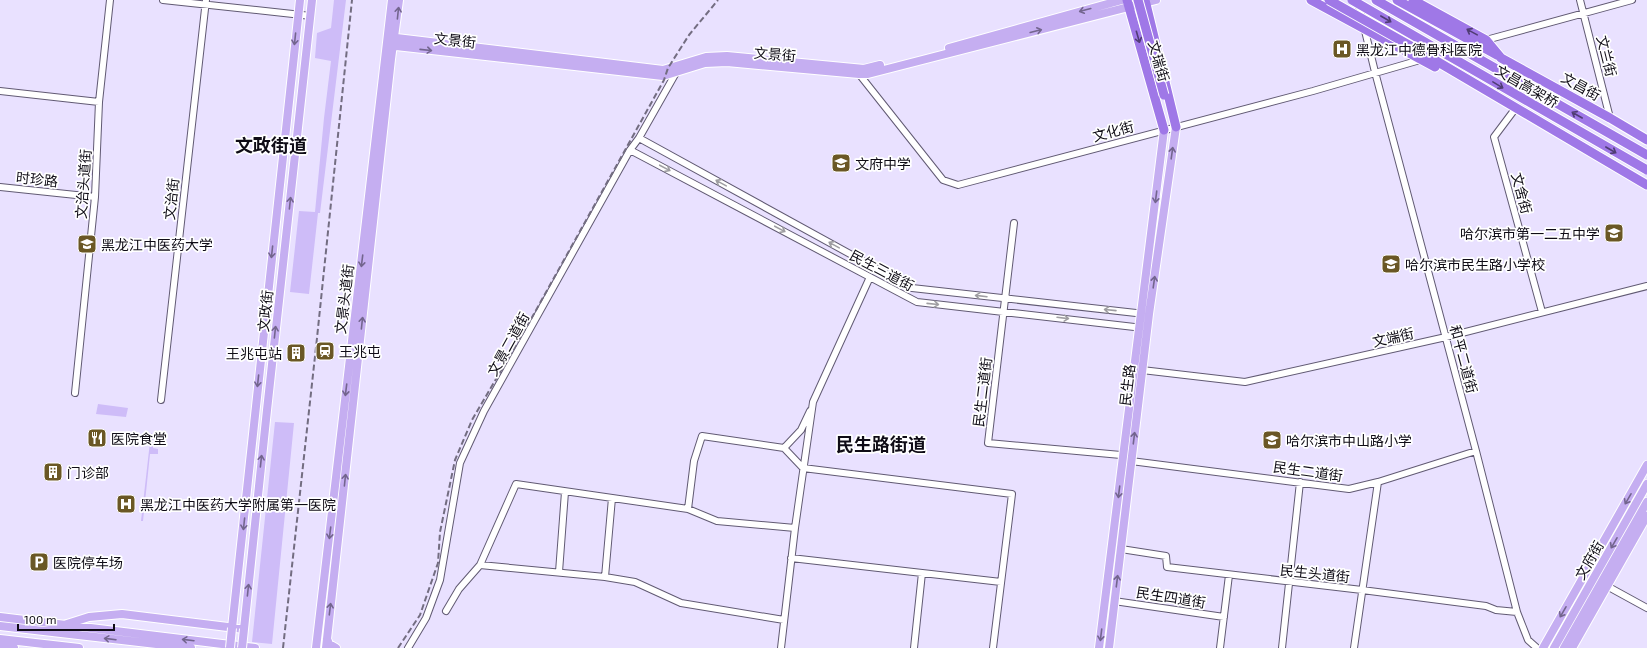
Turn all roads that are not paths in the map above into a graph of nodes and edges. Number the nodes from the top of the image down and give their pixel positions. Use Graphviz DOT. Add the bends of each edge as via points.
graph roads {
  1 [pos="110,0"];
  2 [pos="163,0"];
  3 [pos="300,0"];
  4 [pos="312,0"];
  5 [pos="392,0"];
  6 [pos="400,0"];
  7 [pos="1122,0"];
  8 [pos="1156,0"];
  9 [pos="1311,0"];
  10 [pos="1329,0"];
  11 [pos="1352,0"];
  12 [pos="1357,0"];
  13 [pos="1376,0"];
  14 [pos="1397,0"];
  15 [pos="1413,0"];
  16 [pos="1580,0"];
  17 [pos="1632,0"];
  18 [pos="1143,1"];
  19 [pos="205,2"];
  20 [pos="1128,4"];
  21 [pos="1584,13"];
  22 [pos="298,15"];
  23 [pos="311,16"];
  24 [pos="1366,30"];
  25 [pos="1486,40"];
  26 [pos="391,42"];
  27 [pos="1501,58"];
  28 [pos="1420,60"];
  29 [pos="677,71"];
  30 [pos="1375,72"];
  31 [pos="859,74"];
  32 [pos="1481,89"];
  33 [pos="0,91"];
  34 [pos="100,102"];
  35 [pos="1516,109"];
  36 [pos="1610,118"];
  37 [pos="1176,127"];
  38 [pos="1164,130"];
  39 [pos="1645,136"];
  40 [pos="639,138"];
  41 [pos="630,150"];
  42 [pos="1647,155"];
  43 [pos="1647,170"];
  44 [pos="1647,185"];
  45 [pos="0,187"];
  46 [pos="95,197"];
  47 [pos="1014,223"];
  48 [pos="870,277"];
  49 [pos="1647,286"];
  50 [pos="1005,299"];
  51 [pos="1003,311"];
  52 [pos="1542,312"];
  53 [pos="1145,314"];
  54 [pos="1144,328"];
  55 [pos="1446,337"];
  56 [pos="1142,370"];
  57 [pos="75,393"];
  58 [pos="161,400"];
  59 [pos="813,402"];
  60 [pos="784,448"];
  61 [pos="1476,451"];
  62 [pos="1129,458"];
  63 [pos="1647,465"];
  64 [pos="803,468"];
  65 [pos="1300,482"];
  66 [pos="1378,482"];
  67 [pos="1647,484"];
  68 [pos="565,492"];
  69 [pos="612,498"];
  70 [pos="1647,502"];
  71 [pos="688,509"];
  72 [pos="1647,516"];
  73 [pos="795,528"];
  74 [pos="1121,549"];
  75 [pos="791,558"];
  76 [pos="480,565"];
  77 [pos="560,572"];
  78 [pos="922,573"];
  79 [pos="1229,575"];
  80 [pos="605,577"];
  81 [pos="1001,582"];
  82 [pos="1288,582"];
  83 [pos="1604,584"];
  84 [pos="1362,590"];
  85 [pos="1114,601"];
  86 [pos="1647,608"];
  87 [pos="446,612"];
  88 [pos="1517,612"];
  89 [pos="0,617"];
  90 [pos="1224,618"];
  91 [pos="784,620"];
  92 [pos="63,625"];
  93 [pos="0,626"];
  94 [pos="232,628"];
  95 [pos="244,629"];
  96 [pos="45,631"];
  97 [pos="84,636"];
  98 [pos="0,639"];
  99 [pos="326,644"];
  100 [pos="0,646"];
  101 [pos="14,648"];
  102 [pos="79,648"];
  103 [pos="191,648"];
  104 [pos="230,648"];
  105 [pos="242,648"];
  106 [pos="255,648"];
  107 [pos="316,648"];
  108 [pos="336,648"];
  109 [pos="408,648"];
  110 [pos="781,648"];
  111 [pos="914,648"];
  112 [pos="993,648"];
  113 [pos="1099,648"];
  114 [pos="1109,648"];
  115 [pos="1220,648"];
  116 [pos="1282,648"];
  117 [pos="1354,648"];
  118 [pos="1537,648"];
  119 [pos="1543,648"];
  120 [pos="1554,648"];
  121 [pos="1564,648"];
  122 [pos="1572,648"];
  1 -- 34 [label="street, 文治头道街"];
  2 -- 19 [label="street"];
  3 -- 22 [label="main road, 文政街"];
  4 -- 23 [label="main road, 文政街"];
  5 -- 26 [label="main road, 文景头道街"];
  26 -- 6 [label="main road, 文景头道街, one-way"];
  7 -- 26 [label="main road, 文景街, one-way" via="864,69 727,56 706,57 663,70"];
  8 -- 18 [label="main road, 文景街"];
  9 -- 24 [label="highway"];
  10 -- 32 [label="highway, bridge"];
  11 -- 43 [label="highway, 文昌高架桥, one-way, bridge"];
  12 -- 24 [label="street, 和平二道街"];
  42 -- 13 [label="highway, 文昌高架桥, one-way"];
  14 -- 27 [label="highway, 文昌街"];
  25 -- 15 [label="highway, 文昌街, one-way"];
  16 -- 21 [label="street, 文兰街"];
  17 -- 21 [label="street"];
  18 -- 20 [label="main road, 文景街"];
  18 -- 37 [label="highway, 文瑞街"];
  18 -- 38 [label="highway, bridge" via="1164,95 1167,114"];
  19 -- 22 [label="street"];
  19 -- 58 [label="street, 文治街"];
  31 -- 20 [label="main road, 文景街, one-way" via="868,74"];
  20 -- 38 [label="highway, 文瑞街, one-way"];
  21 -- 25 [label="street"];
  21 -- 36 [label="street, 文兰街"];
  22 -- 23 [label="street"];
  22 -- 94 [label="main road, 文政街, one-way"];
  95 -- 23 [label="main road, 文政街, one-way"];
  24 -- 28 [label="highway"];
  24 -- 30 [label="street, 和平二道街"];
  25 -- 27 [label="highway, 文昌街"];
  26 -- 29 [label="main road, 文景街, one-way" via="663,76"];
  99 -- 26 [label="main road, 文景头道街, one-way"];
  26 -- 107 [label="main road, 文景头道街, one-way"];
  27 -- 36 [label="highway, 文昌街"];
  28 -- 30 [label="street, 文化街"];
  28 -- 32 [label="highway"];
  29 -- 31 [label="main road, 文景街" via="705,63 727,62"];
  29 -- 40 [label="street, 文景二道街"];
  30 -- 37 [label="street, 文化街"];
  30 -- 55 [label="street, 和平二道街"];
  31 -- 38 [label="street, 文化街" via="943,180 952,184 958,185"];
  32 -- 35 [label="highway"];
  33 -- 34 [label="street"];
  34 -- 46 [label="street, 文治头道街"];
  35 -- 44 [label="highway"];
  35 -- 52 [label="street, 文舍街" via="1494,138"];
  36 -- 39 [label="highway, 文昌街"];
  37 -- 38 [label="street, 文化街"];
  53 -- 37 [label="main road, 民生路, one-way"];
  38 -- 53 [label="main road, 民生路, one-way"];
  40 -- 41 [label="street, 文景二道街"];
  50 -- 40 [label="street, 民生三道街, one-way" via="912,288"];
  41 -- 48 [label="street, 民生三道街, one-way"];
  41 -- 109 [label="street, 文景二道街" via="484,411 460,462 440,580 426,618"];
  45 -- 46 [label="street, 时珍路"];
  46 -- 57 [label="street, 文治头道街"];
  47 -- 50 [label="street, 民生二道街"];
  48 -- 51 [label="street, 民生三道街, one-way" via="917,302"];
  48 -- 59 [label="street"];
  49 -- 52 [label="street, 文端街"];
  50 -- 51 [label="street, 民生二道街"];
  53 -- 50 [label="street, 民生三道街, one-way"];
  51 -- 54 [label="street, 民生三道街, one-way"];
  51 -- 62 [label="street, 民生二道街" via="988,443"];
  52 -- 55 [label="street, 文端街"];
  53 -- 54 [label="main road, 民生路"];
  54 -- 56 [label="main road, 民生路"];
  54 -- 62 [label="main road, 民生路"];
  55 -- 56 [label="street, 文端街" via="1245,382"];
  55 -- 61 [label="street, 和平二道街"];
  62 -- 56 [label="main road, 民生路, one-way"];
  59 -- 60 [label="street" via="801,430"];
  59 -- 64 [label="street"];
  60 -- 64 [label="street"];
  60 -- 71 [label="street" via="702,436 694,461"];
  61 -- 66 [label="street, 民生二道街"];
  61 -- 88 [label="street, 和平二道街"];
  62 -- 65 [label="street, 民生二道街"];
  62 -- 74 [label="main road, 民生路"];
  62 -- 113 [label="main road, 民生路, one-way"];
  63 -- 119 [label="main road, one-way"];
  64 -- 73 [label="street"];
  64 -- 81 [label="street" via="1012,494"];
  65 -- 66 [label="street, 民生二道街" via="1349,489"];
  65 -- 82 [label="street"];
  66 -- 84 [label="street"];
  67 -- 120 [label="main road, 文府街, one-way"];
  68 -- 69 [label="street"];
  68 -- 76 [label="street" via="516,484"];
  68 -- 77 [label="street"];
  69 -- 71 [label="street"];
  69 -- 80 [label="street"];
  70 -- 83 [label="main road, 文府街"];
  71 -- 73 [label="street" via="717,521"];
  72 -- 83 [label="main road, 文府街"];
  73 -- 75 [label="street"];
  74 -- 79 [label="street, 民生头道街" via="1166,556 1167,567"];
  85 -- 74 [label="main road, 民生路, one-way"];
  75 -- 78 [label="street"];
  75 -- 91 [label="street"];
  76 -- 77 [label="street"];
  76 -- 87 [label="street" via="459,589"];
  77 -- 80 [label="street"];
  78 -- 81 [label="street"];
  78 -- 111 [label="street"];
  79 -- 82 [label="street, 民生头道街"];
  79 -- 90 [label="street"];
  80 -- 91 [label="street" via="635,582 680,603"];
  81 -- 112 [label="street"];
  82 -- 84 [label="street, 民生头道街"];
  82 -- 116 [label="street"];
  83 -- 86 [label="street"];
  83 -- 121 [label="main road, 文府街"];
  83 -- 122 [label="main road, 文府街"];
  84 -- 88 [label="street, 民生头道街"];
  84 -- 117 [label="street"];
  85 -- 90 [label="street, 民生四道街"];
  85 -- 114 [label="main road, 民生路"];
  88 -- 118 [label="street, 和平二道街" via="1528,640"];
  89 -- 92 [label="main road"];
  90 -- 115 [label="street"];
  91 -- 110 [label="street"];
  92 -- 94 [label="main road" via="89,617 122,614"];
  92 -- 96 [label="main road"];
  92 -- 97 [label="main road"];
  106 -- 92 [label="main road, one-way"];
  93 -- 96 [label="main road"];
  94 -- 95 [label="main road"];
  94 -- 104 [label="main road, 文政街, bridge"];
  95 -- 105 [label="main road, 文政街, bridge"];
  96 -- 97 [label="main road"];
  103 -- 97 [label="main road, one-way"];
  98 -- 102 [label="main road"];
  99 -- 108 [label="main road"];
  100 -- 101 [label="main road"];
}
